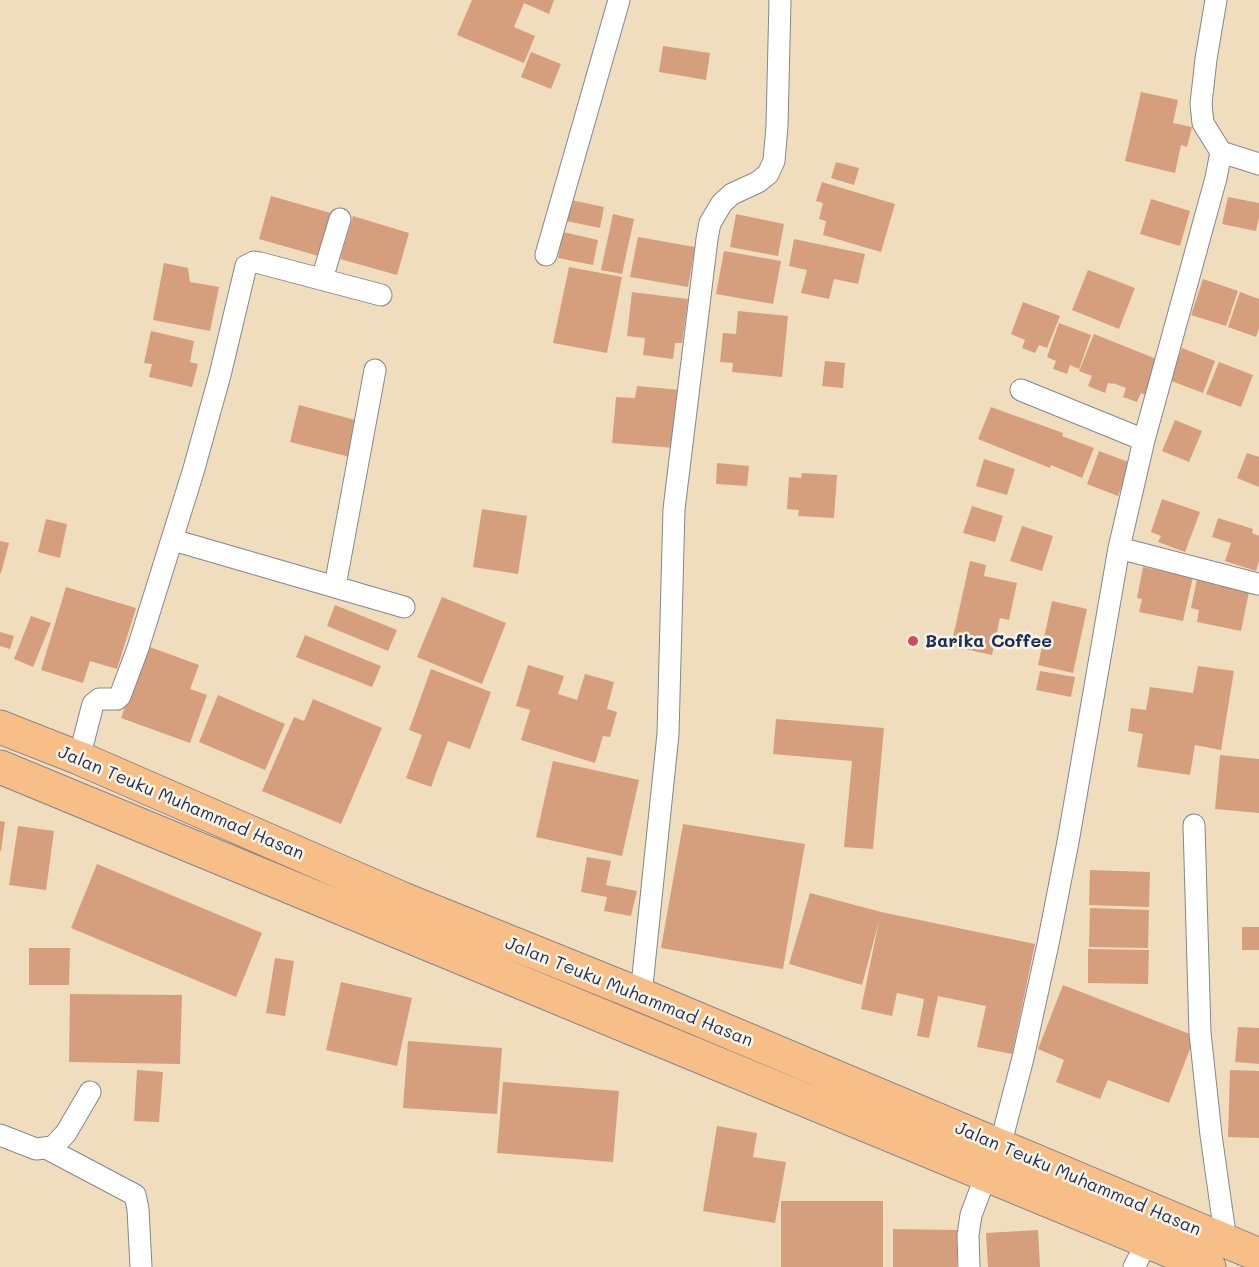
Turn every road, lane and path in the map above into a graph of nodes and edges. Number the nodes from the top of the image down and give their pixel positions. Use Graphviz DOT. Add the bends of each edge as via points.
graph roads {
  1 [pos="619,0"];
  2 [pos="780,0"];
  3 [pos="1216,0"];
  4 [pos="1221,152"];
  5 [pos="1259,164"];
  6 [pos="340,219"];
  7 [pos="546,255"];
  8 [pos="322,279"];
  9 [pos="381,295"];
  10 [pos="375,370"];
  11 [pos="1021,390"];
  12 [pos="1144,440"];
  13 [pos="173,540"];
  14 [pos="1119,548"];
  15 [pos="1258,584"];
  16 [pos="334,586"];
  17 [pos="404,607"];
  18 [pos="0,727"];
  19 [pos="79,758"];
  20 [pos="0,766"];
  21 [pos="1194,825"];
  22 [pos="516,945"];
  23 [pos="507,977"];
  24 [pos="641,995"];
  25 [pos="90,1092"];
  26 [pos="0,1135"];
  27 [pos="1000,1146"];
  28 [pos="48,1149"];
  29 [pos="986,1175"];
  30 [pos="1141,1254"];
  31 [pos="1218,1254"];
  32 [pos="1259,1255"];
  33 [pos="141,1267"];
  34 [pos="969,1267"];
  1 -- 7 [label="street"];
  2 -- 24 [label="street" via="774,161 768,174 722,203 710,223 707,239 674,509 668,734"];
  3 -- 4 [label="street" via="1201,104 1203,123"];
  4 -- 5 [label="street"];
  4 -- 12 [label="street"];
  6 -- 8 [label="street"];
  8 -- 9 [label="street"];
  8 -- 13 [label="street" via="261,262 246,266"];
  10 -- 16 [label="street"];
  11 -- 12 [label="street"];
  12 -- 14 [label="street"];
  13 -- 16 [label="street"];
  13 -- 19 [label="street" via="123,693 117,699 99,699 93,705"];
  14 -- 15 [label="street"];
  14 -- 27 [label="street" via="1066,854 1023,1058"];
  16 -- 17 [label="street"];
  18 -- 19 [label="highway, Jalan Teuku Muhammad Hasan"];
  19 -- 22 [label="highway, Jalan Teuku Muhammad Hasan"];
  20 -- 23 [label="highway, Jalan Teuku Muhammad Hasan"];
  21 -- 31 [label="street" via="1200,1033"];
  22 -- 23 [label="highway"];
  22 -- 24 [label="highway, Jalan Teuku Muhammad Hasan"];
  23 -- 29 [label="highway, Jalan Teuku Muhammad Hasan"];
  24 -- 27 [label="highway, Jalan Teuku Muhammad Hasan"];
  25 -- 28 [label="street" via="66,1133"];
  26 -- 28 [label="street" via="36,1149"];
  27 -- 31 [label="highway, Jalan Teuku Muhammad Hasan"];
  28 -- 33 [label="street" via="135,1196"];
  29 -- 30 [label="highway, Jalan Teuku Muhammad Hasan"];
  29 -- 34 [label="street" via="971,1215"];
  30 -- 31 [label="highway, Jalan Teuku Muhammad Hasan"];
  31 -- 32 [label="highway, Jalan Teuku Muhammad Hasan"];
}
